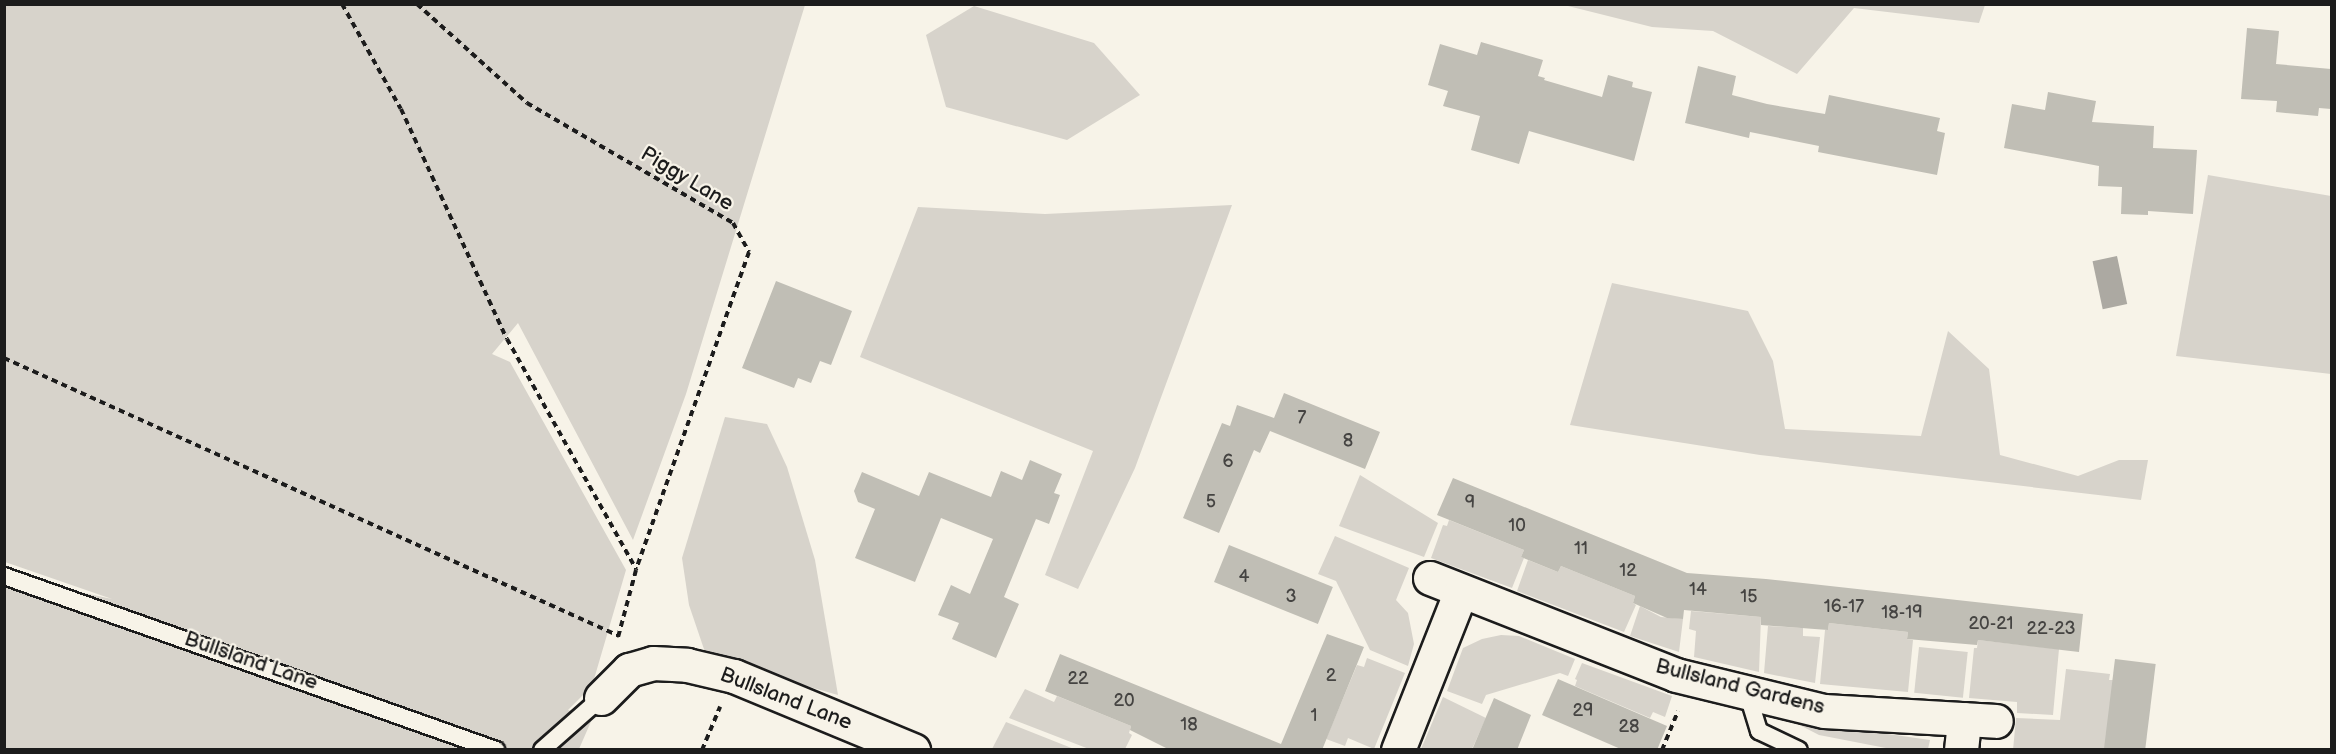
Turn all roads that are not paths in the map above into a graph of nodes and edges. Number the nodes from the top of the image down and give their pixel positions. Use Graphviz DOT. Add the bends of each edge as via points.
graph roads {
  1 [pos="4,576"];
  2 [pos="1430,578"];
  3 [pos="1461,591"];
  4 [pos="1747,692"];
  5 [pos="601,698"];
  6 [pos="1996,721"];
  7 [pos="1962,734"];
  8 [pos="496,750"];
  9 [pos="542,750"];
  10 [pos="913,750"];
  11 [pos="1398,750"];
  12 [pos="1799,750"];
  1 -- 8 [label="lane, Bullsland Lane"];
  2 -- 3 [label="street, Bullsland Gardens"];
  3 -- 4 [label="street, Bullsland Gardens" via="1691,678"];
  3 -- 11 [label="street"];
  4 -- 7 [label="street, Bullsland Gardens" via="1824,711"];
  4 -- 12 [label="lane" via="1759,731"];
  5 -- 9 [label="lane, Bullsland Lane"];
  5 -- 10 [label="street, Bullsland Lane" via="629,670 653,663 687,665 734,676"];
  6 -- 7 [label="street, Bullsland Gardens"];
}
